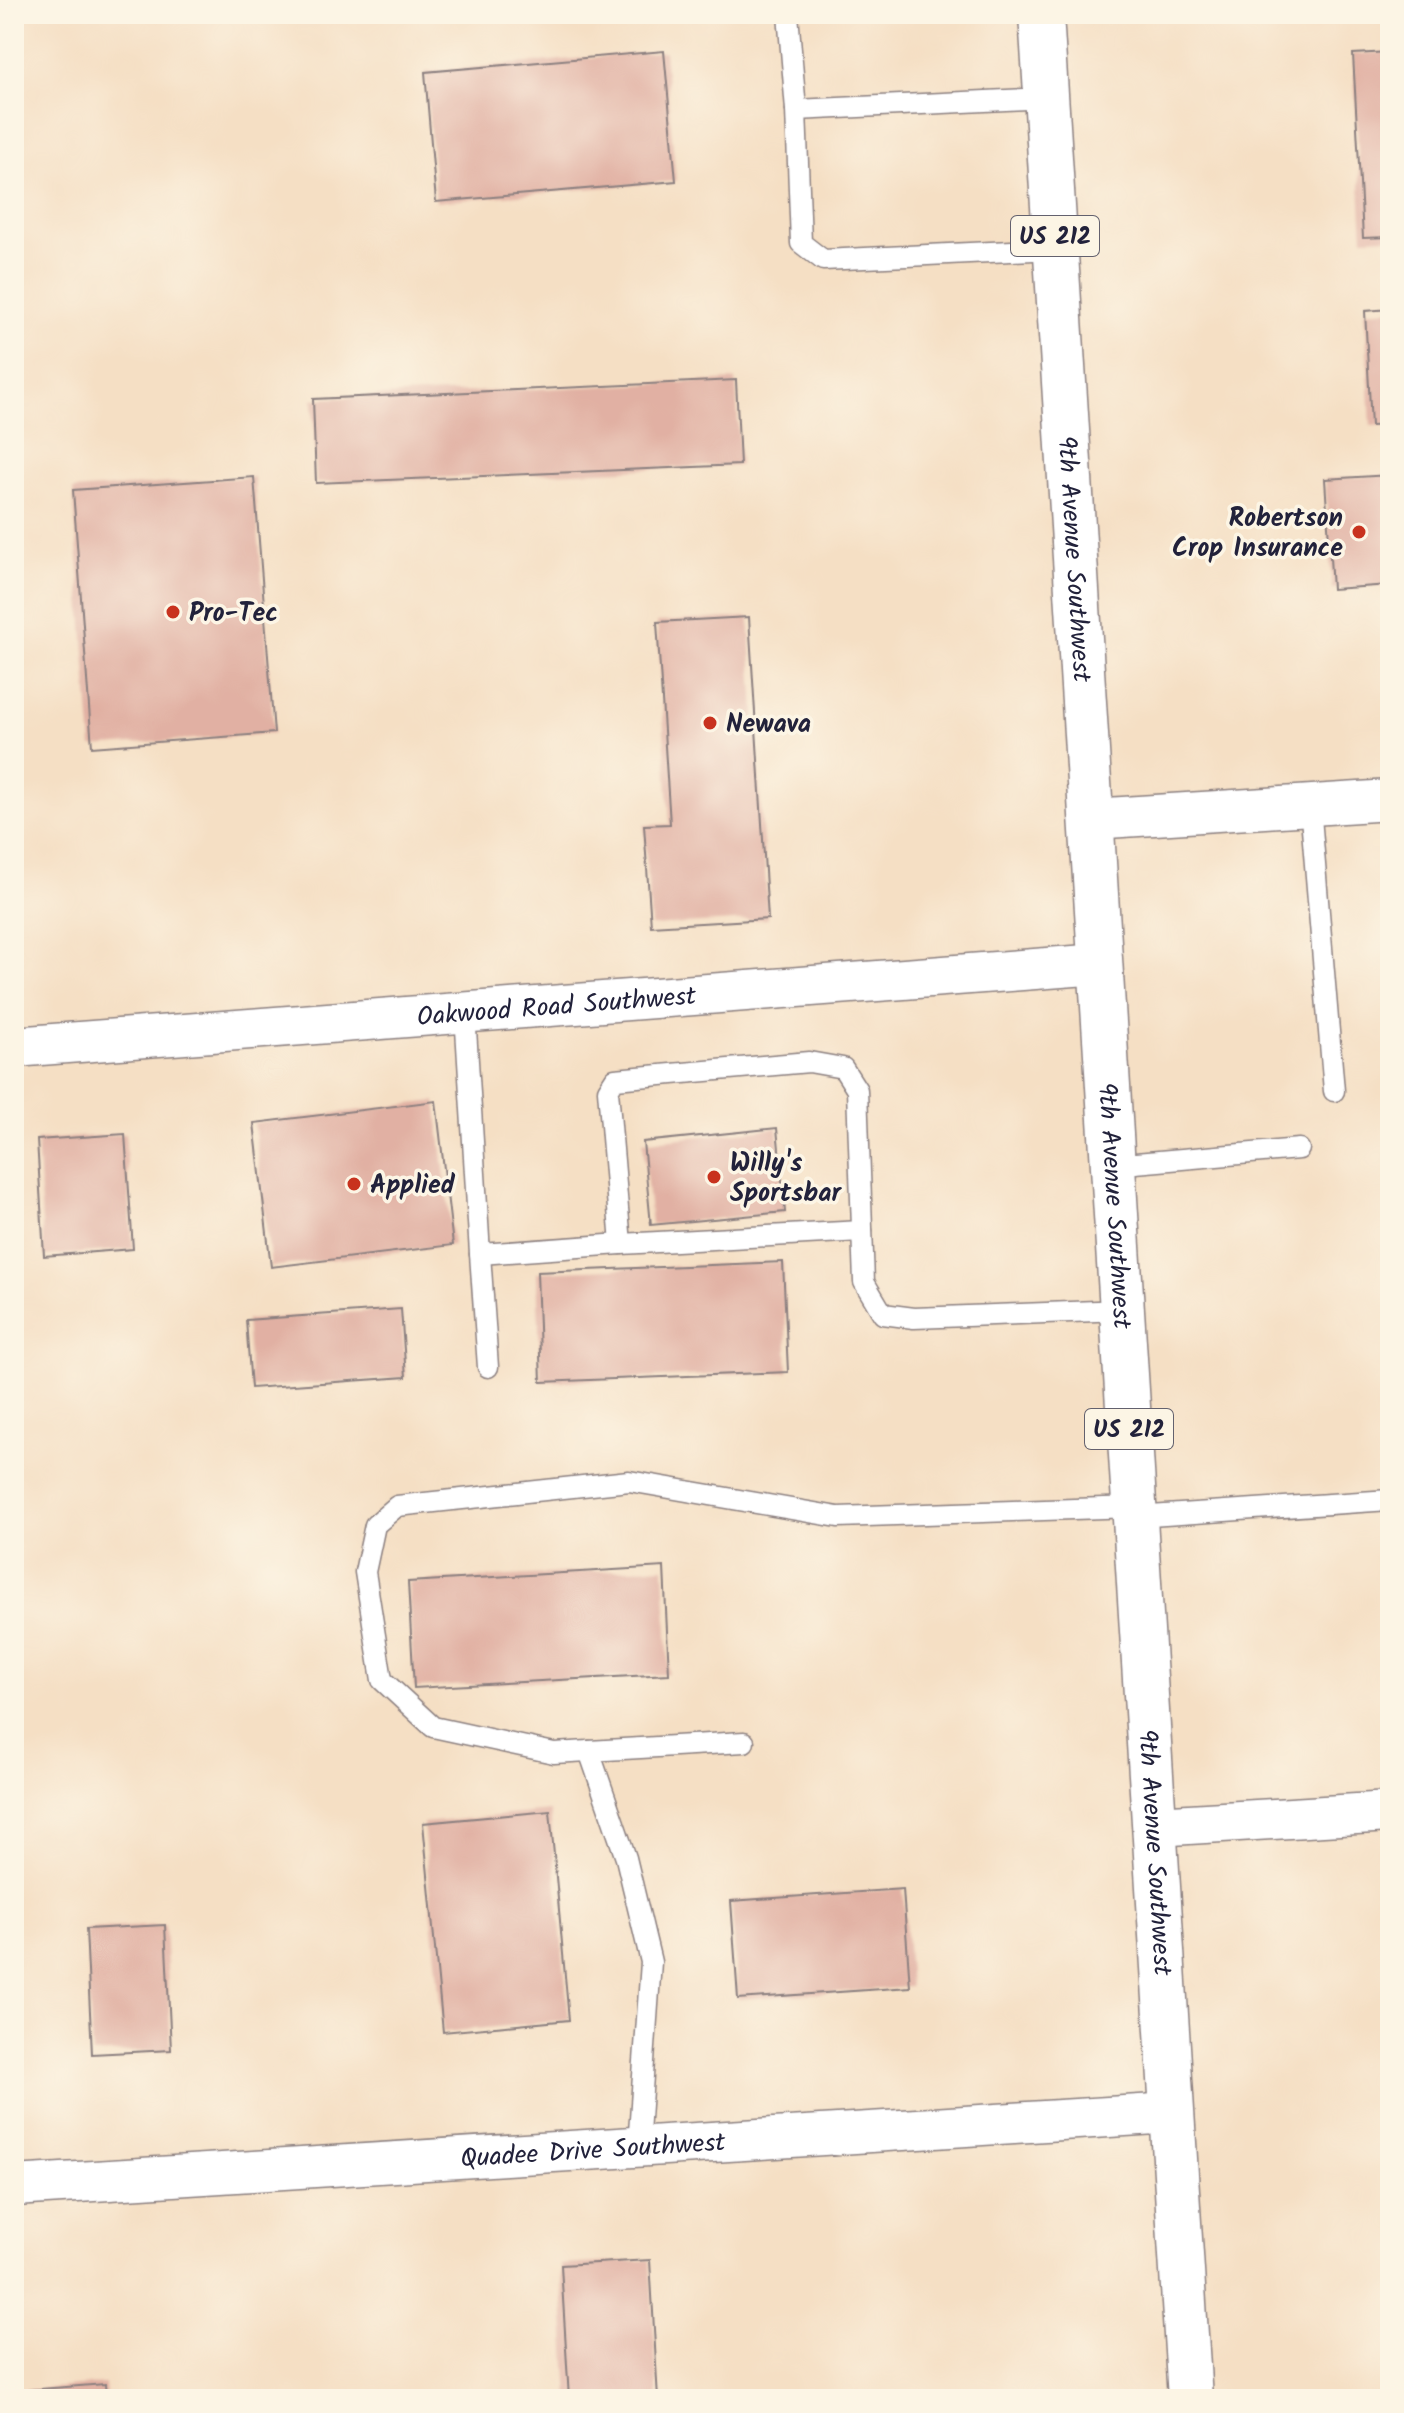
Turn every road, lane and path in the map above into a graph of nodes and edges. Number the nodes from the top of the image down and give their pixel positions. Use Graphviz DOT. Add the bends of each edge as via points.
graph roads {
  1 [pos="788,14"];
  2 [pos="1041,14"];
  3 [pos="1046,98"];
  4 [pos="796,110"];
  5 [pos="1055,249"];
  6 [pos="1390,800"];
  7 [pos="1310,805"];
  8 [pos="1091,819"];
  9 [pos="1100,964"];
  10 [pos="465,1013"];
  11 [pos="14,1047"];
  12 [pos="1334,1091"];
  13 [pos="1299,1149"];
  14 [pos="1112,1165"];
  15 [pos="862,1231"];
  16 [pos="621,1244"];
  17 [pos="480,1254"];
  18 [pos="1122,1310"];
  19 [pos="488,1367"];
  20 [pos="1390,1500"];
  21 [pos="1135,1512"];
  22 [pos="744,1742"];
  23 [pos="589,1751"];
  24 [pos="1390,1812"];
  25 [pos="1155,1826"];
  26 [pos="1172,2113"];
  27 [pos="638,2147"];
  28 [pos="14,2186"];
  29 [pos="1190,2399"];
  1 -- 4 [label="lane"];
  2 -- 3 [label="main road, 9th Avenue Southwest / US 212"];
  3 -- 4 [label="lane"];
  3 -- 5 [label="main road, 9th Avenue Southwest / US 212"];
  4 -- 5 [label="lane" via="801,243 823,260"];
  5 -- 8 [label="main road, 9th Avenue Southwest / US 212"];
  6 -- 7 [label="street"];
  7 -- 8 [label="street"];
  7 -- 12 [label="lane"];
  8 -- 9 [label="main road, 9th Avenue Southwest / US 212"];
  9 -- 10 [label="street, Oakwood Road Southwest"];
  9 -- 14 [label="main road, 9th Avenue Southwest / US 212"];
  10 -- 11 [label="street, Oakwood Road Southwest"];
  10 -- 17 [label="lane"];
  13 -- 14 [label="lane"];
  14 -- 18 [label="main road, 9th Avenue Southwest / US 212"];
  15 -- 16 [label="lane"];
  15 -- 16 [label="lane" via="857,1090 843,1068 809,1062 615,1079 608,1090"];
  15 -- 18 [label="lane" via="864,1282 883,1314 914,1318"];
  16 -- 17 [label="lane"];
  17 -- 19 [label="lane"];
  18 -- 21 [label="main road, 9th Avenue Southwest / US 212"];
  20 -- 21 [label="lane"];
  21 -- 23 [label="lane" via="838,1517 629,1481 397,1506 375,1525 365,1572 382,1680 433,1727 554,1753"];
  21 -- 25 [label="main road, 9th Avenue Southwest / US 212"];
  22 -- 23 [label="lane"];
  23 -- 27 [label="lane" via="626,1858 651,1962"];
  24 -- 25 [label="street"];
  25 -- 26 [label="main road, 9th Avenue Southwest / US 212"];
  26 -- 27 [label="street, Quadee Drive Southwest"];
  26 -- 29 [label="main road, 9th Avenue Southwest / US 212"];
  27 -- 28 [label="street, Quadee Drive Southwest"];
}
